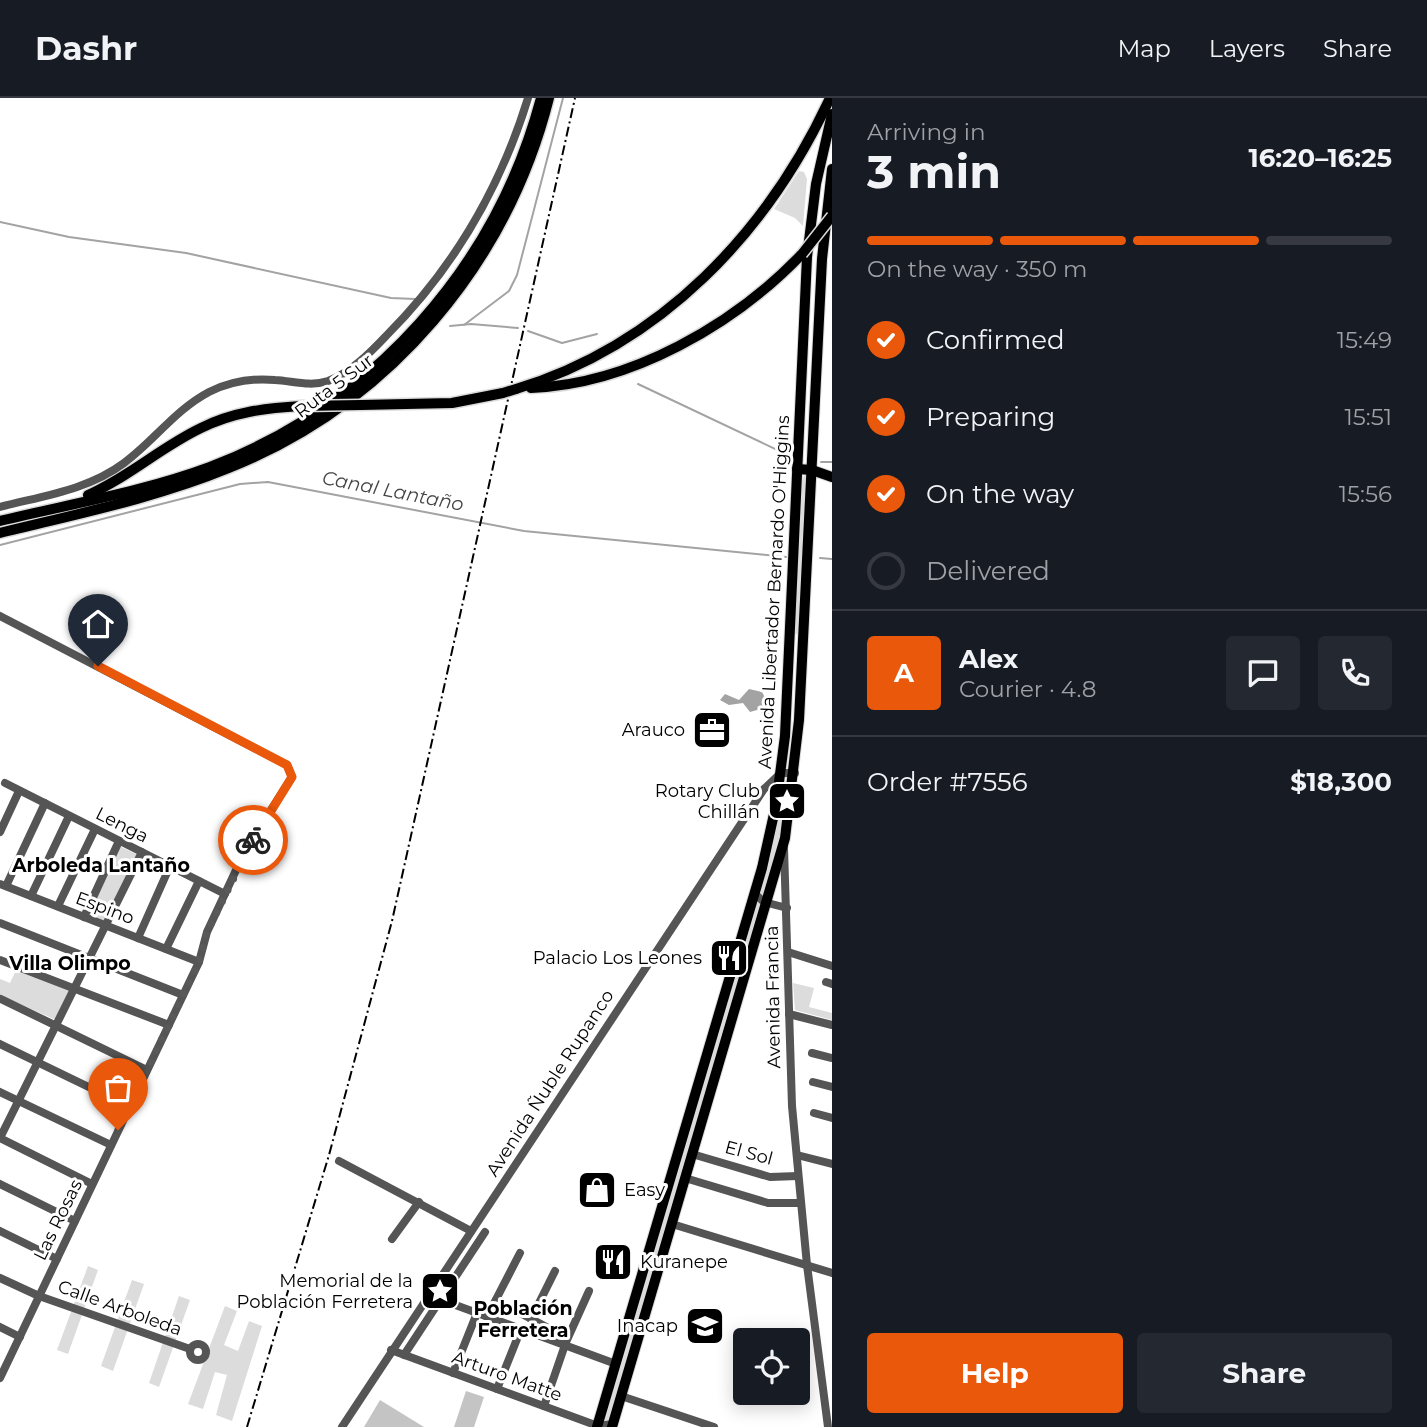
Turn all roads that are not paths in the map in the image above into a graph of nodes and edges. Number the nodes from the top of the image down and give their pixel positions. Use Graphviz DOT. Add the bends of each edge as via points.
graph roads {
  1 [pos="528,98"];
  2 [pos="541,98"];
  3 [pos="550,98"];
  4 [pos="830,98"];
  5 [pos="832,114"];
  6 [pos="832,169"];
  7 [pos="832,216"];
  8 [pos="519,388"];
  9 [pos="797,469"];
  10 [pos="812,470"];
  11 [pos="832,477"];
  12 [pos="65,505"];
  13 [pos="0,507"];
  14 [pos="0,521"];
  15 [pos="0,533"];
  16 [pos="0,616"];
  17 [pos="789,646"];
  18 [pos="804,648"];
  19 [pos="781,772"];
  20 [pos="795,773"];
  21 [pos="5,783"];
  22 [pos="19,790"];
  23 [pos="45,803"];
  24 [pos="69,816"];
  25 [pos="95,829"];
  26 [pos="0,832"];
  27 [pos="785,838"];
  28 [pos="119,841"];
  29 [pos="142,852"];
  30 [pos="170,866"];
  31 [pos="199,881"];
  32 [pos="3,885"];
  33 [pos="225,894"];
  34 [pos="755,894"];
  35 [pos="31,896"];
  36 [pos="766,903"];
  37 [pos="58,906"];
  38 [pos="787,908"];
  39 [pos="84,917"];
  40 [pos="0,923"];
  41 [pos="107,926"];
  42 [pos="138,938"];
  43 [pos="166,949"];
  44 [pos="788,952"];
  45 [pos="91,958"];
  46 [pos="0,960"];
  47 [pos="199,962"];
  48 [pos="832,966"];
  49 [pos="75,989"];
  50 [pos="183,995"];
  51 [pos="1,999"];
  52 [pos="789,1014"];
  53 [pos="56,1025"];
  54 [pos="169,1025"];
  55 [pos="832,1025"];
  56 [pos="0,1044"];
  57 [pos="709,1049"];
  58 [pos="812,1053"];
  59 [pos="722,1055"];
  60 [pos="832,1058"];
  61 [pos="38,1062"];
  62 [pos="147,1070"];
  63 [pos="813,1082"];
  64 [pos="832,1087"];
  65 [pos="0,1092"];
  66 [pos="18,1101"];
  67 [pos="130,1107"];
  68 [pos="814,1113"];
  69 [pos="832,1118"];
  70 [pos="0,1138"];
  71 [pos="111,1146"];
  72 [pos="692,1154"];
  73 [pos="797,1155"];
  74 [pos="338,1161"];
  75 [pos="832,1164"];
  76 [pos="799,1176"];
  77 [pos="685,1178"];
  78 [pos="0,1184"];
  79 [pos="92,1184"];
  80 [pos="419,1202"];
  81 [pos="801,1203"];
  82 [pos="75,1221"];
  83 [pos="672,1224"];
  84 [pos="0,1231"];
  85 [pos="471,1231"];
  86 [pos="485,1232"];
  87 [pos="392,1239"];
  88 [pos="520,1253"];
  89 [pos="57,1259"];
  90 [pos="807,1265"];
  91 [pos="555,1271"];
  92 [pos="832,1273"];
  93 [pos="0,1278"];
  94 [pos="589,1291"];
  95 [pos="428,1295"];
  96 [pos="39,1296"];
  97 [pos="441,1299"];
  98 [pos="496,1300"];
  99 [pos="477,1313"];
  100 [pos="487,1317"];
  101 [pos="531,1319"];
  102 [pos="0,1327"];
  103 [pos="521,1329"];
  104 [pos="20,1337"];
  105 [pos="566,1342"];
  106 [pos="190,1349"];
  107 [pos="391,1350"];
  108 [pos="404,1355"];
  109 [pos="616,1364"];
  110 [pos="453,1373"];
  111 [pos="0,1376"];
  112 [pos="498,1389"];
  113 [pos="605,1401"];
  114 [pos="620,1401"];
  115 [pos="544,1406"];
  116 [pos="612,1425"];
  117 [pos="597,1426"];
  118 [pos="342,1427"];
  119 [pos="714,1427"];
  120 [pos="828,1427"];
  1 -- 13 [label="street" via="500,176 474,225 412,308 355,365 318,383 254,380 216,389 180,411 106,475"];
  2 -- 12 [label="highway, Ruta 5 Sur" via="517,171 480,244 440,301 376,368 328,405 246,452 188,474"];
  3 -- 15 [label="highway, Ruta 5 Sur" via="522,180 477,264 433,323 361,391 286,441 210,476"];
  4 -- 8 [label="highway" via="777,195 706,276 661,315 616,344"];
  5 -- 9 [label="main road, Avenida Libertador Bernardo O'Higgins" via="816,184 807,257"];
  6 -- 10 [label="main road, Avenida Libertador Bernardo O'Higgins" via="822,259"];
  7 -- 8 [label="highway, bridge" via="802,254 739,310 672,348 588,379"];
  8 -- 12 [label="highway, bridge" via="452,403 253,410 211,423 124,477"];
  9 -- 10 [label="main road"];
  9 -- 17 [label="main road, Avenida Libertador Bernardo O'Higgins"];
  10 -- 11 [label="main road"];
  10 -- 18 [label="main road, Avenida Libertador Bernardo O'Higgins"];
  12 -- 14 [label="highway, Ruta 5 Sur"];
  16 -- 33 [label="street, Las Rosas" via="287,765 292,777 245,851"];
  17 -- 18 [label="main road"];
  17 -- 19 [label="main road, Avenida Libertador Bernardo O'Higgins"];
  18 -- 20 [label="main road, Avenida Libertador Bernardo O'Higgins"];
  19 -- 20 [label="street"];
  19 -- 34 [label="main road, Avenida Libertador Bernardo O'Higgins"];
  19 -- 85 [label="street, Avenida Ñuble Rupanco" via="764,789"];
  20 -- 27 [label="main road, Avenida Libertador Bernardo O'Higgins"];
  21 -- 22 [label="street, Lenga"];
  22 -- 23 [label="street, Lenga"];
  22 -- 26 [label="street"];
  23 -- 24 [label="street, Lenga"];
  23 -- 32 [label="street"];
  24 -- 25 [label="street, Lenga"];
  24 -- 35 [label="street"];
  25 -- 28 [label="street, Lenga"];
  25 -- 37 [label="street"];
  27 -- 36 [label="main road, Avenida Libertador Bernardo O'Higgins"];
  27 -- 38 [label="street, Avenida Francia"];
  28 -- 29 [label="street, Lenga"];
  28 -- 39 [label="street"];
  29 -- 30 [label="street, Lenga"];
  29 -- 41 [label="street"];
  30 -- 31 [label="street, Lenga"];
  30 -- 42 [label="street"];
  31 -- 33 [label="street, Lenga"];
  31 -- 43 [label="street"];
  32 -- 35 [label="street, Espino"];
  33 -- 47 [label="street, Las Rosas"];
  34 -- 36 [label="street"];
  34 -- 57 [label="main road, Avenida Libertador Bernardo O'Higgins"];
  35 -- 37 [label="street, Espino"];
  36 -- 38 [label="street"];
  36 -- 59 [label="main road, Avenida Libertador Bernardo O'Higgins"];
  37 -- 39 [label="street, Espino"];
  38 -- 44 [label="street, Avenida Francia"];
  39 -- 41 [label="street, Espino"];
  40 -- 45 [label="street"];
  41 -- 42 [label="street, Espino"];
  41 -- 45 [label="street"];
  42 -- 43 [label="street, Espino"];
  43 -- 47 [label="street, Espino"];
  44 -- 48 [label="street"];
  44 -- 52 [label="street, Avenida Francia"];
  45 -- 49 [label="street"];
  45 -- 50 [label="street"];
  46 -- 49 [label="street"];
  47 -- 50 [label="street, Las Rosas"];
  49 -- 53 [label="street"];
  49 -- 54 [label="street"];
  50 -- 54 [label="street, Las Rosas"];
  51 -- 53 [label="street"];
  52 -- 55 [label="street"];
  52 -- 73 [label="street, Avenida Francia"];
  53 -- 61 [label="street"];
  53 -- 62 [label="street"];
  54 -- 62 [label="street, Las Rosas"];
  56 -- 61 [label="street"];
  57 -- 59 [label="main road"];
  57 -- 109 [label="main road, Avenida Libertador Bernardo O'Higgins"];
  58 -- 60 [label="street"];
  59 -- 72 [label="main road, Avenida Libertador Bernardo O'Higgins"];
  61 -- 66 [label="street"];
  61 -- 67 [label="street"];
  62 -- 67 [label="street, Las Rosas"];
  63 -- 64 [label="street"];
  65 -- 66 [label="street"];
  66 -- 70 [label="street"];
  66 -- 71 [label="street"];
  67 -- 71 [label="street, Las Rosas"];
  68 -- 69 [label="street"];
  70 -- 79 [label="street"];
  71 -- 79 [label="street, Las Rosas"];
  72 -- 76 [label="street, El Sol" via="770,1177"];
  72 -- 77 [label="main road, Avenida Libertador Bernardo O'Higgins"];
  73 -- 75 [label="street"];
  73 -- 76 [label="street, Avenida Francia"];
  74 -- 80 [label="street"];
  76 -- 81 [label="street, Avenida Francia"];
  77 -- 81 [label="street" via="768,1203"];
  77 -- 83 [label="main road, Avenida Libertador Bernardo O'Higgins"];
  78 -- 82 [label="street"];
  79 -- 82 [label="street, Las Rosas"];
  80 -- 85 [label="street"];
  80 -- 87 [label="street"];
  81 -- 90 [label="street, Avenida Francia"];
  82 -- 89 [label="street, Las Rosas"];
  83 -- 90 [label="street"];
  83 -- 114 [label="main road, Avenida Libertador Bernardo O'Higgins"];
  84 -- 89 [label="street"];
  85 -- 95 [label="street, Avenida Ñuble Rupanco"];
  86 -- 97 [label="street"];
  88 -- 98 [label="street"];
  89 -- 96 [label="street, Las Rosas"];
  90 -- 92 [label="street"];
  90 -- 120 [label="street, Avenida Francia"];
  91 -- 101 [label="street"];
  93 -- 96 [label="street, Calle Arboleda"];
  94 -- 105 [label="street"];
  95 -- 97 [label="street"];
  95 -- 107 [label="street, Avenida Ñuble Rupanco"];
  96 -- 104 [label="street, Las Rosas"];
  96 -- 106 [label="street, Calle Arboleda"];
  97 -- 99 [label="street"];
  97 -- 108 [label="street"];
  98 -- 100 [label="street"];
  98 -- 101 [label="street"];
  99 -- 100 [label="street"];
  99 -- 110 [label="street"];
  100 -- 103 [label="street"];
  101 -- 105 [label="street"];
  102 -- 104 [label="street"];
  103 -- 105 [label="street"];
  103 -- 112 [label="street"];
  104 -- 111 [label="street, Las Rosas"];
  105 -- 109 [label="street"];
  105 -- 115 [label="street"];
  107 -- 108 [label="street, Arturo Matte"];
  107 -- 118 [label="street, Avenida Ñuble Rupanco"];
  108 -- 110 [label="street, Arturo Matte"];
  109 -- 113 [label="main road, Avenida Libertador Bernardo O'Higgins"];
  110 -- 112 [label="street, Arturo Matte"];
  112 -- 115 [label="street, Arturo Matte"];
  113 -- 114 [label="main road" via="611,1406"];
  113 -- 117 [label="main road, Avenida Libertador Bernardo O'Higgins"];
  114 -- 116 [label="main road, Avenida Libertador Bernardo O'Higgins"];
  114 -- 119 [label="street"];
  115 -- 117 [label="street, Arturo Matte"];
  116 -- 117 [label="street, Arturo Matte"];
}
